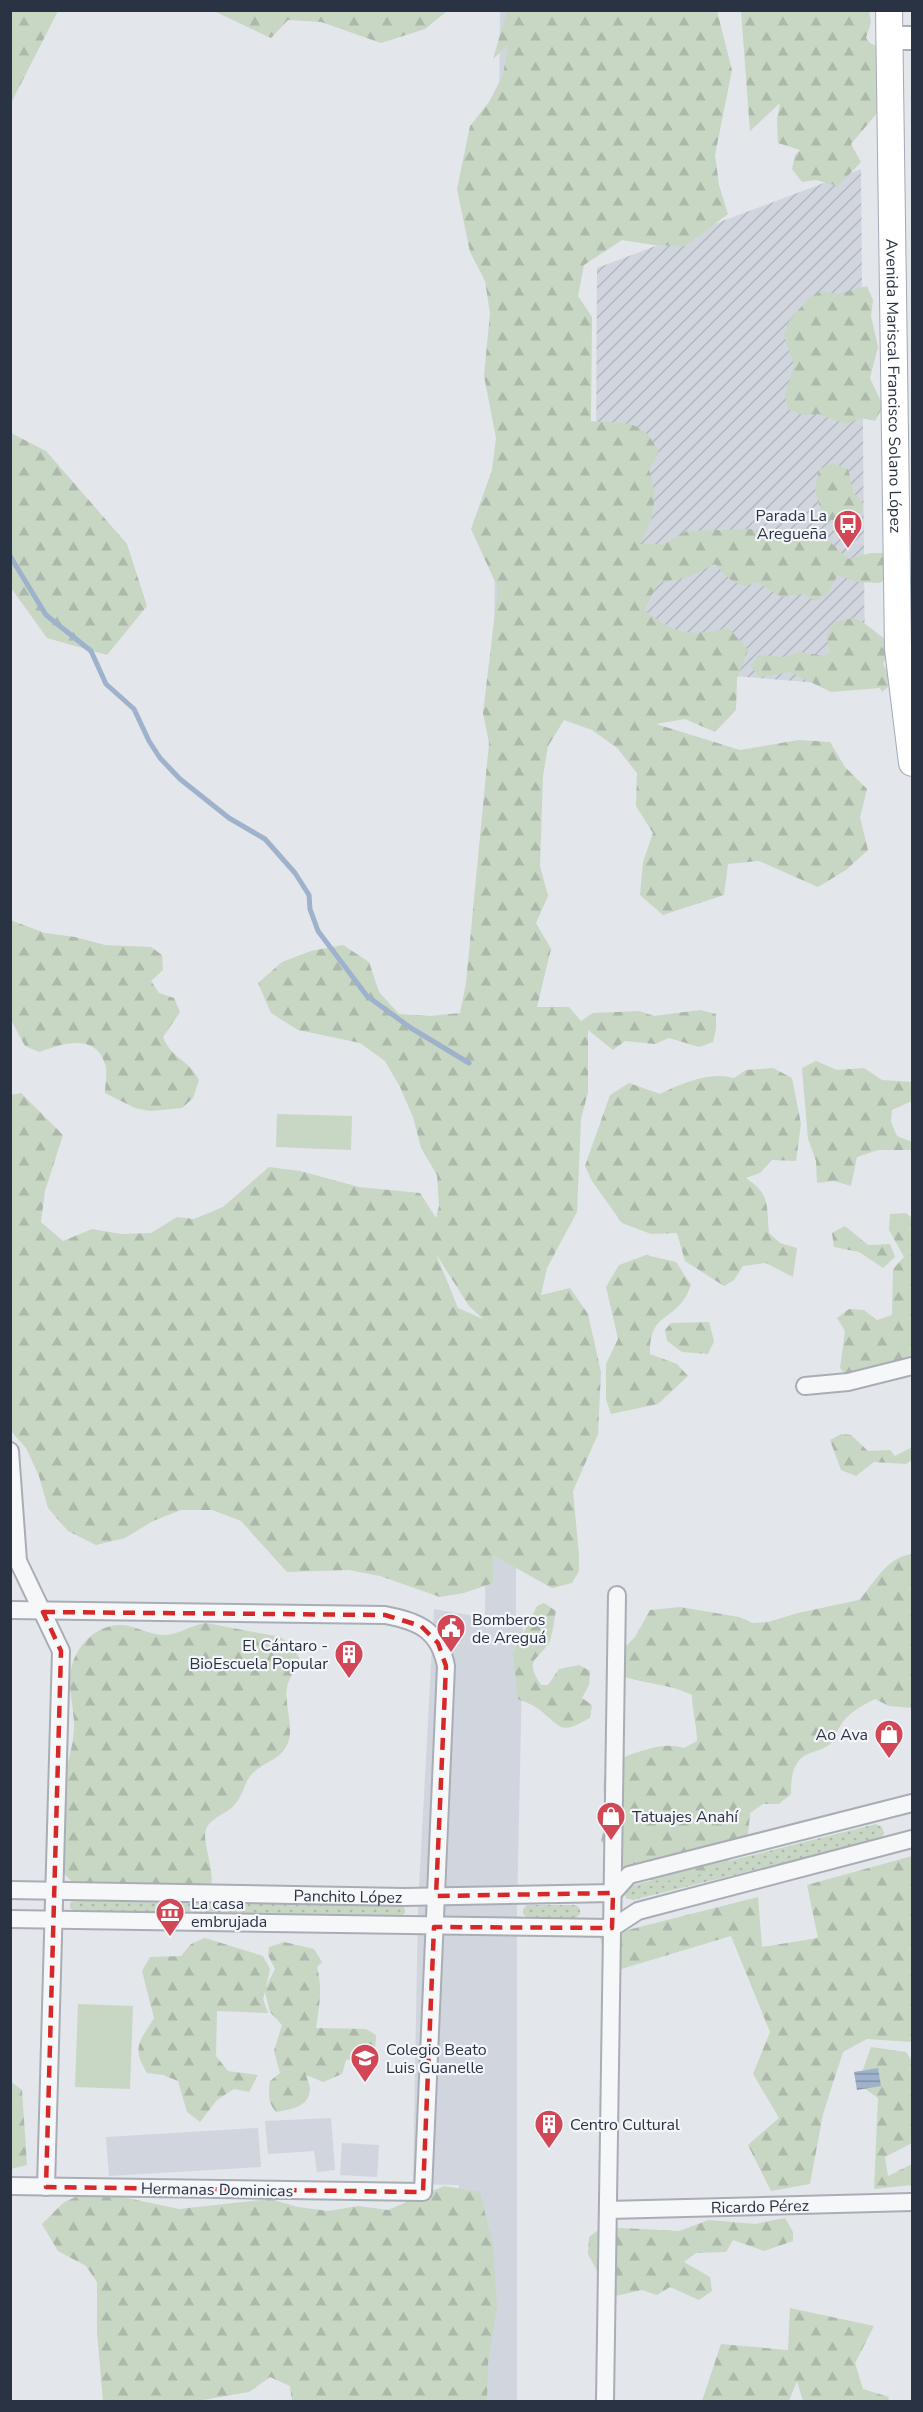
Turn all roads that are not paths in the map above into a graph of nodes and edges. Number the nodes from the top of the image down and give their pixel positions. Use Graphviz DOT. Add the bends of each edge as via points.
graph roads {
  1 [pos="889,10"];
  2 [pos="901,38"];
  3 [pos="904,449"];
  4 [pos="912,763"];
  5 [pos="912,1366"];
  6 [pos="805,1386"];
  7 [pos="10,1451"];
  8 [pos="617,1595"];
  9 [pos="10,1610"];
  10 [pos="43,1612"];
  11 [pos="912,1803"];
  12 [pos="912,1839"];
  13 [pos="10,1890"];
  14 [pos="54,1890"];
  15 [pos="613,1893"];
  16 [pos="436,1896"];
  17 [pos="10,1919"];
  18 [pos="53,1920"];
  19 [pos="434,1927"];
  20 [pos="612,1928"];
  21 [pos="10,2186"];
  22 [pos="46,2187"];
  23 [pos="912,2202"];
  24 [pos="608,2210"];
  25 [pos="604,2402"];
  1 -- 2 [label="main road, Avenida Mariscal Francisco Solano López"];
  2 -- 3 [label="main road, Avenida Mariscal Francisco Solano López"];
  3 -- 4 [label="main road, Avenida Mariscal Francisco Solano López" via="898,649"];
  5 -- 6 [label="street" via="848,1382"];
  7 -- 10 [label="street" via="18,1561"];
  8 -- 15 [label="street"];
  9 -- 10 [label="street"];
  10 -- 14 [label="street" via="61,1651"];
  10 -- 16 [label="street" via="385,1616 404,1619 430,1632 446,1666"];
  11 -- 15 [label="street" via="629,1875"];
  12 -- 20 [label="street" via="638,1911"];
  13 -- 14 [label="street, Panchito López"];
  14 -- 16 [label="street, Panchito López"];
  14 -- 18 [label="street"];
  15 -- 16 [label="street, Panchito López"];
  15 -- 20 [label="street"];
  16 -- 19 [label="street"];
  17 -- 18 [label="street, Panchito López"];
  18 -- 19 [label="street, Panchito López"];
  18 -- 22 [label="street"];
  19 -- 20 [label="street, Panchito López"];
  19 -- 22 [label="street, Hermanas Dominicas" via="423,2192"];
  20 -- 24 [label="street"];
  21 -- 22 [label="street, Hermanas Dominicas"];
  23 -- 24 [label="street, Ricardo Pérez"];
  24 -- 25 [label="street"];
}
